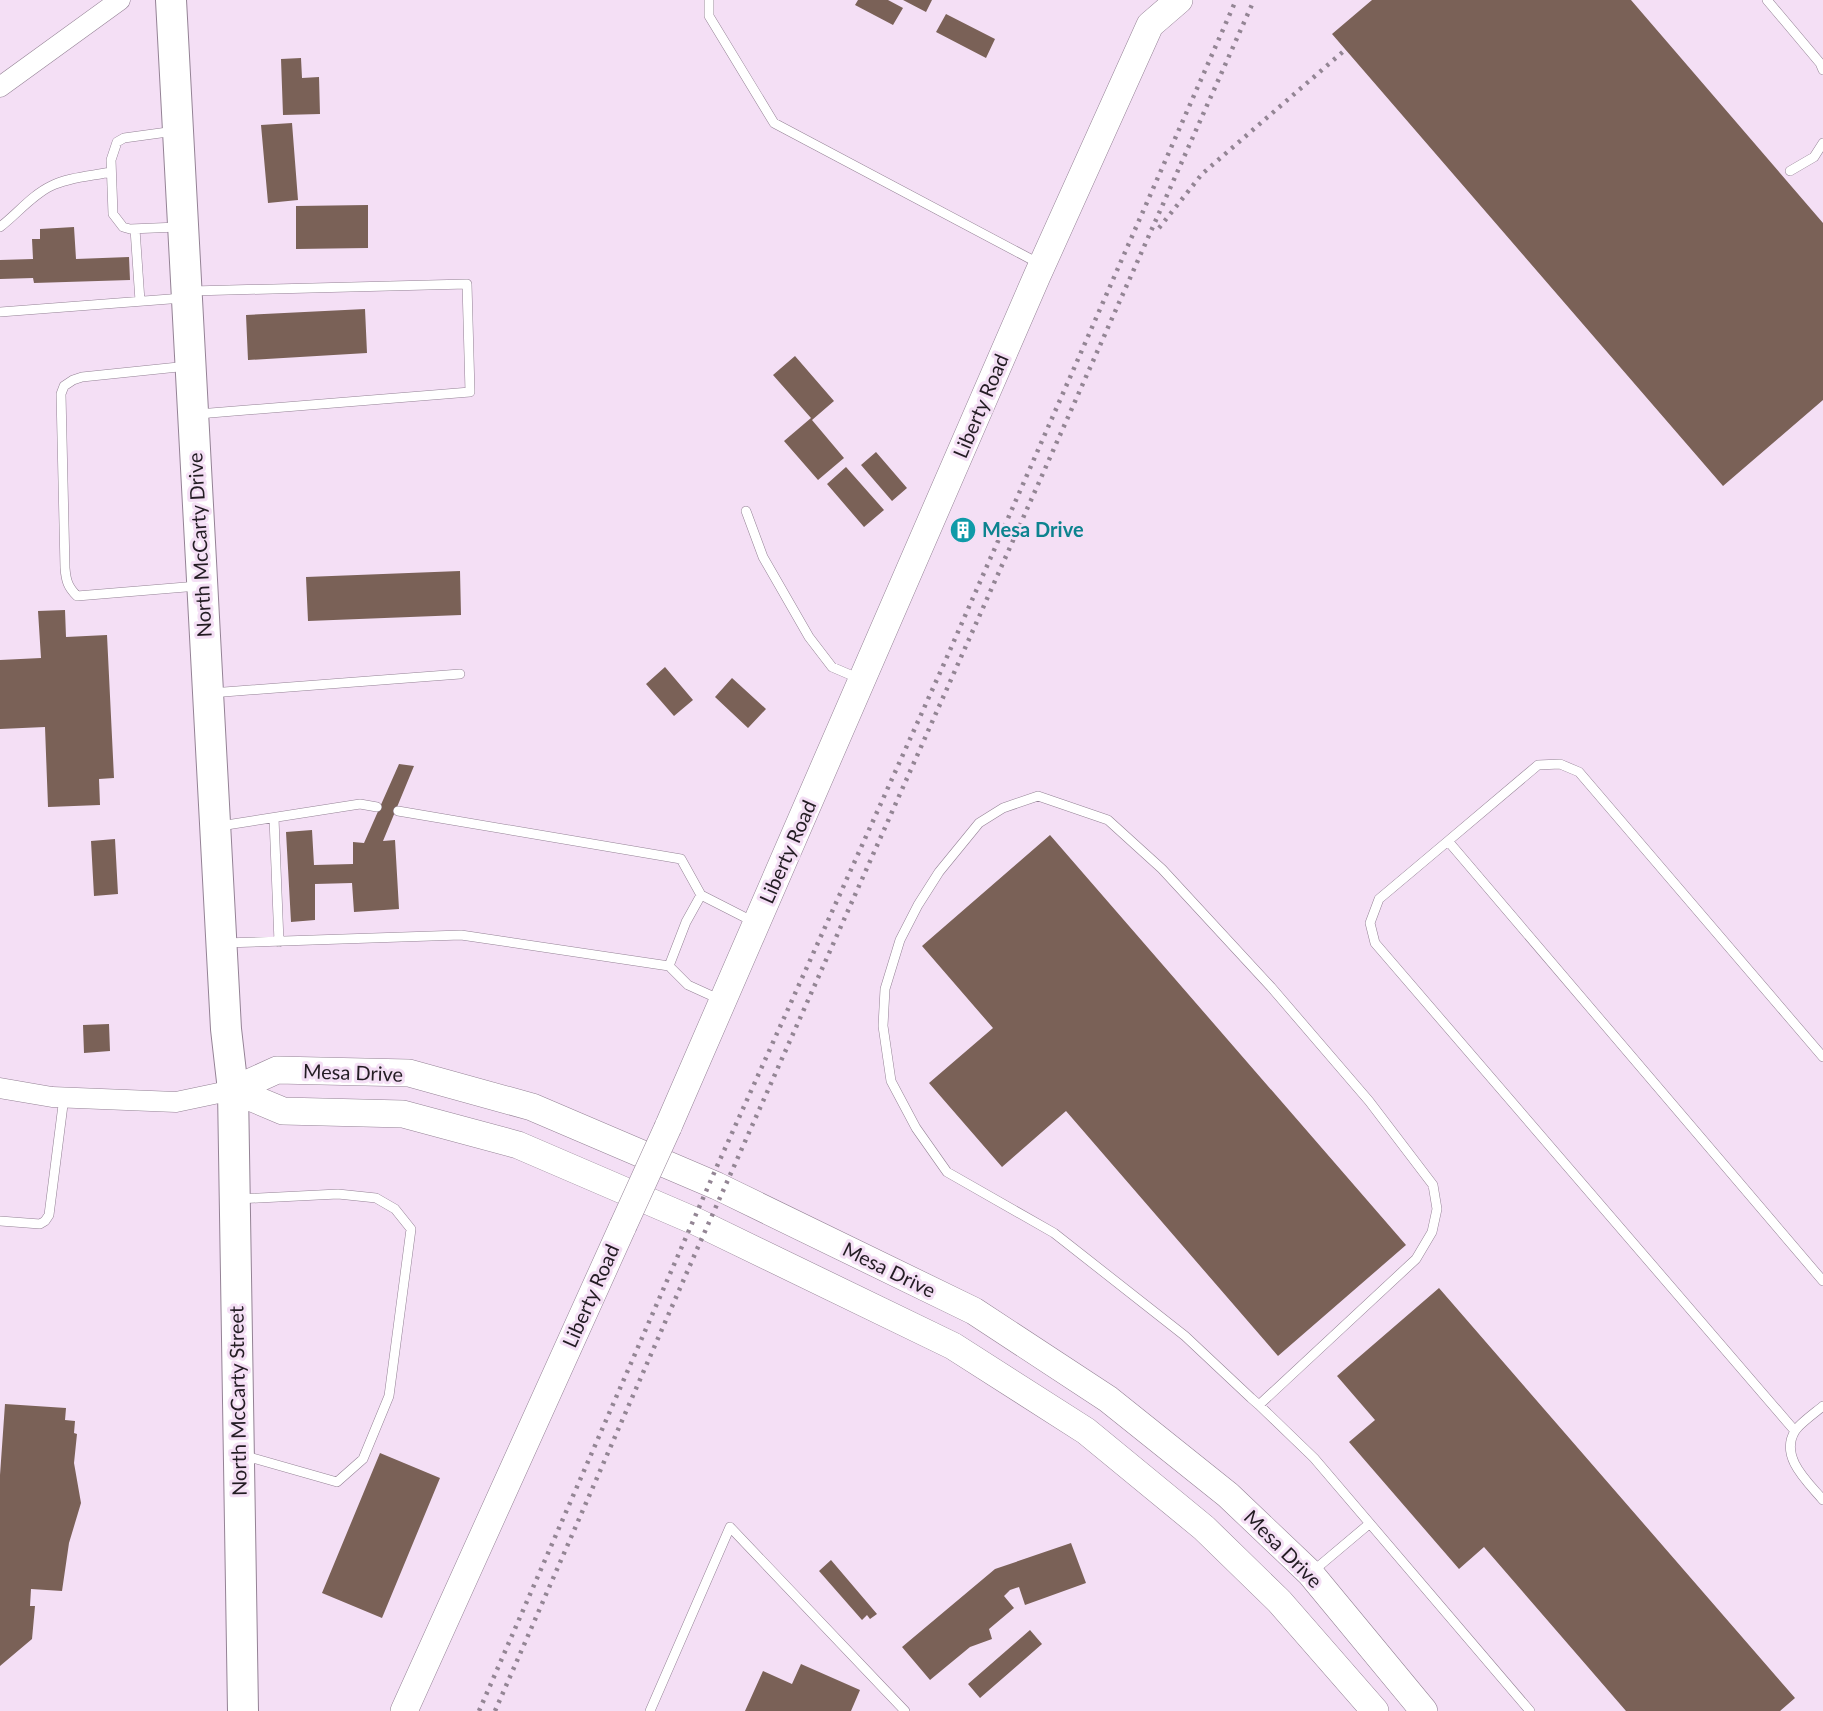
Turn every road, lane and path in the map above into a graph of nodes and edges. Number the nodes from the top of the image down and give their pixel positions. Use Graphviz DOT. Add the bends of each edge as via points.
graph roads {
  1 [pos="120,0"];
  2 [pos="171,0"];
  3 [pos="709,0"];
  4 [pos="1162,0"];
  5 [pos="1179,0"];
  6 [pos="1767,0"];
  7 [pos="1150,25"];
  8 [pos="1823,70"];
  9 [pos="0,87"];
  10 [pos="178,131"];
  11 [pos="1823,143"];
  12 [pos="1791,171"];
  13 [pos="111,172"];
  14 [pos="0,227"];
  15 [pos="183,227"];
  16 [pos="135,229"];
  17 [pos="1042,265"];
  18 [pos="187,294"];
  19 [pos="140,302"];
  20 [pos="0,312"];
  21 [pos="190,366"];
  22 [pos="193,414"];
  23 [pos="746,511"];
  24 [pos="202,585"];
  25 [pos="460,674"];
  26 [pos="862,680"];
  27 [pos="208,693"];
  28 [pos="377,807"];
  29 [pos="398,811"];
  30 [pos="274,818"];
  31 [pos="215,827"];
  32 [pos="1448,841"];
  33 [pos="701,895"];
  34 [pos="756,923"];
  35 [pos="279,942"];
  36 [pos="221,944"];
  37 [pos="669,966"];
  38 [pos="723,1000"];
  39 [pos="1823,1057"];
  40 [pos="0,1088"];
  41 [pos="233,1090"];
  42 [pos="63,1097"];
  43 [pos="235,1199"];
  44 [pos="0,1221"];
  45 [pos="1823,1281"];
  46 [pos="1259,1405"];
  47 [pos="1823,1406"];
  48 [pos="1795,1431"];
  49 [pos="239,1454"];
  50 [pos="1823,1500"];
  51 [pos="1369,1524"];
  52 [pos="1310,1573"];
  53 [pos="1279,1601"];
  54 [pos="243,1711"];
  55 [pos="404,1711"];
  56 [pos="650,1711"];
  57 [pos="905,1711"];
  58 [pos="1375,1711"];
  59 [pos="1424,1711"];
  60 [pos="1530,1711"];
  1 -- 9 [label="street"];
  2 -- 10 [label="main road, North McCarty Drive"];
  3 -- 17 [label="lane" via="709,16 774,123"];
  4 -- 7 [label="street"];
  5 -- 7 [label="main road, Liberty Road"];
  6 -- 8 [label="lane"];
  7 -- 17 [label="main road, Liberty Road"];
  10 -- 13 [label="lane" via="117,142"];
  10 -- 15 [label="main road, North McCarty Drive"];
  11 -- 12 [label="lane" via="1814,158"];
  13 -- 14 [label="lane" via="52,185"];
  13 -- 16 [label="lane" via="112,214 123,227"];
  15 -- 16 [label="lane"];
  15 -- 18 [label="main road, North McCarty Drive"];
  16 -- 19 [label="lane"];
  17 -- 26 [label="main road, Liberty Road"];
  18 -- 19 [label="lane"];
  18 -- 21 [label="main road, North McCarty Drive"];
  18 -- 22 [label="lane" via="467,284 470,392"];
  19 -- 20 [label="lane"];
  21 -- 22 [label="main road, North McCarty Drive"];
  21 -- 24 [label="lane" via="95,375 64,386 61,394 65,568 66,582 77,596"];
  22 -- 24 [label="main road, North McCarty Drive"];
  23 -- 26 [label="lane" via="763,557 809,637 832,667"];
  24 -- 27 [label="main road, North McCarty Drive"];
  25 -- 27 [label="lane"];
  26 -- 34 [label="main road, Liberty Road"];
  27 -- 31 [label="main road, North McCarty Drive"];
  28 -- 30 [label="lane" via="360,804"];
  29 -- 33 [label="lane" via="681,859"];
  30 -- 31 [label="lane"];
  30 -- 35 [label="lane"];
  31 -- 36 [label="main road, North McCarty Drive"];
  32 -- 39 [label="lane" via="1538,765 1560,764 1579,772"];
  32 -- 45 [label="lane"];
  32 -- 48 [label="lane" via="1379,899 1370,923 1375,943"];
  33 -- 34 [label="lane"];
  33 -- 37 [label="lane"];
  34 -- 38 [label="main road, Liberty Road"];
  35 -- 36 [label="lane"];
  35 -- 37 [label="lane" via="461,935"];
  36 -- 41 [label="main road, North McCarty Drive"];
  37 -- 38 [label="lane" via="688,985"];
  38 -- 55 [label="main road, Liberty Road, bridge"];
  40 -- 42 [label="street, Mesa Drive"];
  41 -- 42 [label="street, Mesa Drive" via="176,1102"];
  41 -- 43 [label="main road, North McCarty Street"];
  41 -- 52 [label="main road, Mesa Drive" via="277,1070 409,1073 532,1107 717,1186 974,1311 1108,1399 1228,1495"];
  41 -- 53 [label="main road, Mesa Drive" via="284,1111 403,1114 518,1145 697,1222 953,1346 1086,1431 1204,1528"];
  42 -- 44 [label="lane" via="49,1215 40,1224"];
  43 -- 49 [label="main road, North McCarty Street"];
  43 -- 49 [label="lane" via="338,1194 376,1198 395,1209 411,1229 388,1396 363,1459 337,1482"];
  46 -- 46 [label="lane" via="1185,1336 1054,1233 947,1172 916,1128 891,1081 883,1026 885,988 900,940 939,872 979,823 1003,808 1038,796 1108,820 1162,869 1271,987 1369,1101 1432,1185 1437,1209 1432,1232 1416,1259"];
  46 -- 51 [label="lane" via="1314,1458"];
  47 -- 48 [label="lane"];
  48 -- 50 [label="lane" via="1791,1448 1794,1465"];
  49 -- 54 [label="main road, North McCarty Street"];
  51 -- 52 [label="lane"];
  51 -- 60 [label="lane"];
  52 -- 53 [label="main road"];
  52 -- 59 [label="main road, Mesa Drive"];
  53 -- 58 [label="main road, Mesa Drive"];
  56 -- 57 [label="lane" via="730,1527"];
}
